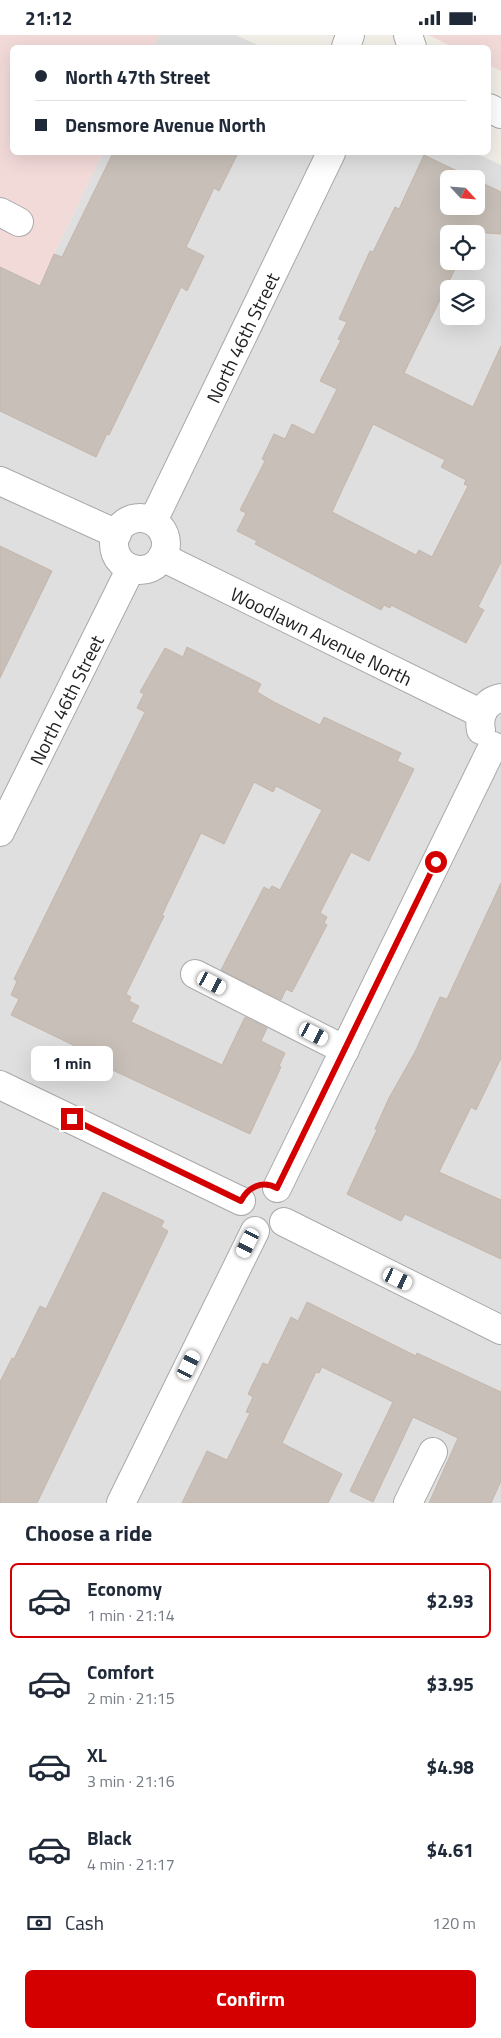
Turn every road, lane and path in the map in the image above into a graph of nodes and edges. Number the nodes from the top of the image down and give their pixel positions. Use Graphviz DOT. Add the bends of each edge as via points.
graph roads {
  1 [pos="330,155"];
  2 [pos="0,481"];
  3 [pos="153,521"];
  4 [pos="117,534"];
  5 [pos="162,557"];
  6 [pos="131,568"];
  7 [pos="491,706"];
  8 [pos="497,747"];
  9 [pos="0,832"];
  10 [pos="195,975"];
  11 [pos="344,1050"];
  12 [pos="0,1085"];
  13 [pos="277,1188"];
  14 [pos="241,1201"];
  15 [pos="284,1222"];
  16 [pos="255,1231"];
  17 [pos="501,1330"];
  18 [pos="433,1452"];
  19 [pos="121,1503"];
  20 [pos="408,1503"];
  1 -- 3 [label="street, North 46th Street"];
  2 -- 4 [label="street"];
  3 -- 4 [label="street" via="132,519"];
  3 -- 5 [label="street" via="165,536"];
  4 -- 6 [label="street" via="116,553"];
  5 -- 6 [label="street" via="144,569"];
  5 -- 7 [label="street, Woodlawn Avenue North"];
  6 -- 9 [label="street, North 46th Street"];
  7 -- 8 [label="street" via="481,733"];
  8 -- 11 [label="street"];
  10 -- 11 [label="street"];
  11 -- 13 [label="street"];
  12 -- 14 [label="street"];
  13 -- 14 [label="street" via="257,1185"];
  13 -- 15 [label="street" via="288,1202 289,1211"];
  14 -- 16 [label="street" via="241,1217"];
  15 -- 16 [label="street" via="268,1233"];
  15 -- 17 [label="street"];
  16 -- 19 [label="street"];
  18 -- 20 [label="street"];
}
